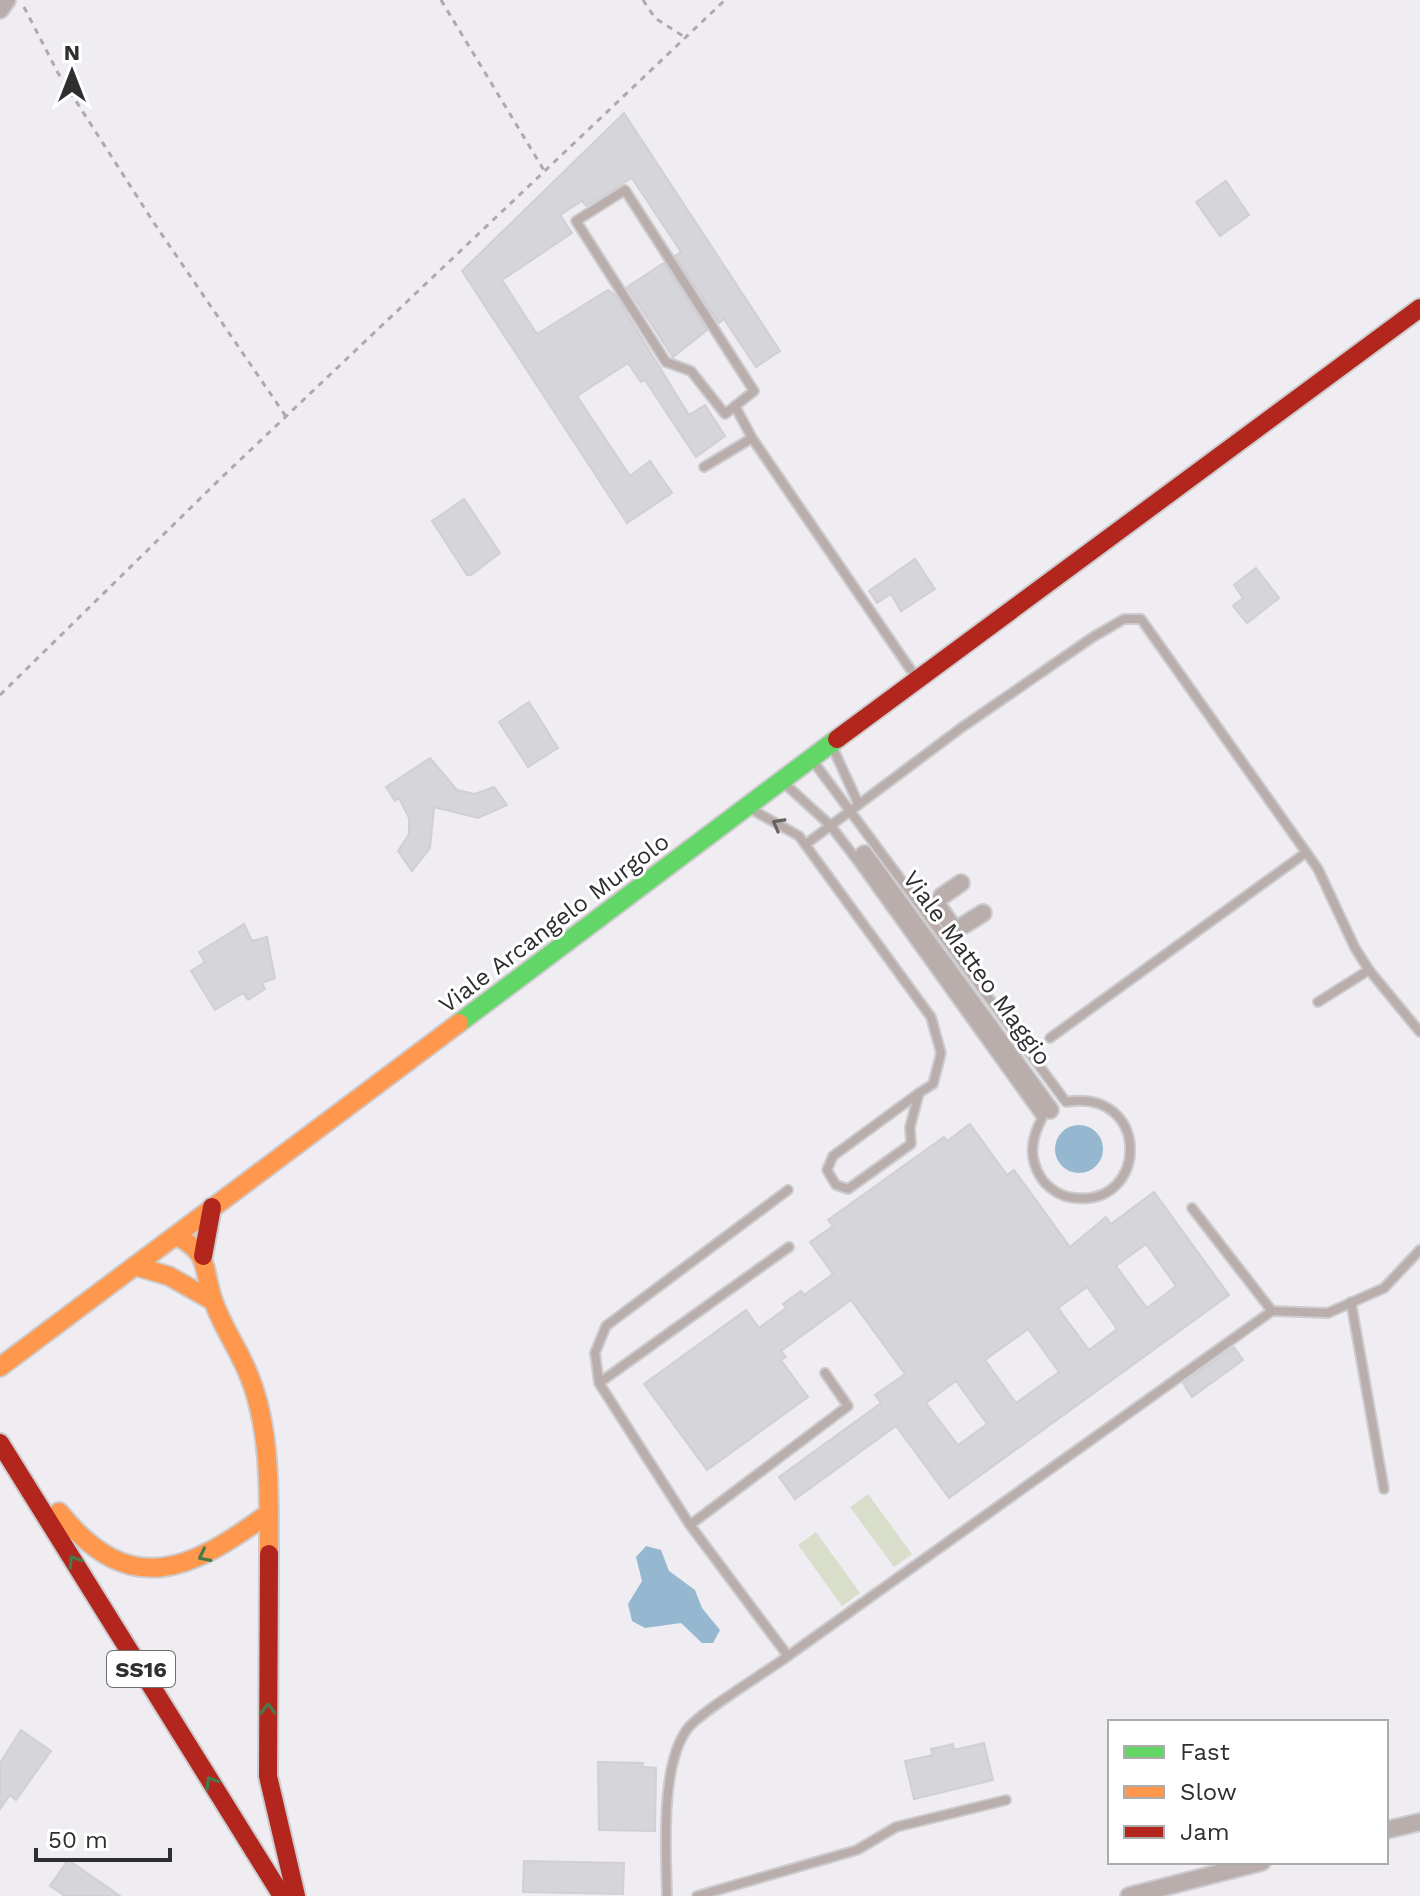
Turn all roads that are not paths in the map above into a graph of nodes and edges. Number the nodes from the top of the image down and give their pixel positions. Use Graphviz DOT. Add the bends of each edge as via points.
graph roads {
  1 [pos="7,0"];
  2 [pos="0,10"];
  3 [pos="1420,308"];
  4 [pos="735,406"];
  5 [pos="752,438"];
  6 [pos="704,467"];
  7 [pos="918,680"];
  8 [pos="832,746"];
  9 [pos="813,761"];
  10 [pos="783,782"];
  11 [pos="858,803"];
  12 [pos="748,808"];
  13 [pos="848,811"];
  14 [pos="830,825"];
  15 [pos="806,844"];
  16 [pos="864,854"];
  17 [pos="1304,854"];
  18 [pos="961,883"];
  19 [pos="983,913"];
  20 [pos="926,928"];
  21 [pos="1369,970"];
  22 [pos="1318,1002"];
  23 [pos="1420,1032"];
  24 [pos="1050,1038"];
  25 [pos="919,1093"];
  26 [pos="1050,1110"];
  27 [pos="788,1190"];
  28 [pos="212,1207"];
  29 [pos="1192,1208"];
  30 [pos="176,1236"];
  31 [pos="789,1247"];
  32 [pos="1420,1250"];
  33 [pos="203,1256"];
  34 [pos="135,1266"];
  35 [pos="191,1288"];
  36 [pos="213,1301"];
  37 [pos="1351,1302"];
  38 [pos="1272,1311"];
  39 [pos="0,1367"];
  40 [pos="825,1373"];
  41 [pos="599,1383"];
  42 [pos="0,1441"];
  43 [pos="0,1477"];
  44 [pos="1384,1489"];
  45 [pos="269,1513"];
  46 [pos="690,1525"];
  47 [pos="932,1540"];
  48 [pos="938,1550"];
  49 [pos="878,1579"];
  50 [pos="886,1587"];
  51 [pos="826,1617"];
  52 [pos="831,1627"];
  53 [pos="788,1656"];
  54 [pos="1006,1800"];
  55 [pos="1420,1822"];
  56 [pos="1388,1830"];
  57 [pos="1254,1864"];
  58 [pos="260,1896"];
  59 [pos="282,1896"];
  60 [pos="296,1896"];
  61 [pos="667,1896"];
  62 [pos="697,1896"];
  63 [pos="1129,1896"];
  1 -- 2 [label="street"];
  3 -- 7 [label="main road, Viale Arcangelo Murgolo"];
  4 -- 4 [label="lane" via="754,391 625,190 576,221 666,362 691,371 725,414"];
  4 -- 5 [label="lane"];
  5 -- 6 [label="lane"];
  5 -- 7 [label="lane"];
  7 -- 8 [label="main road, Viale Arcangelo Murgolo"];
  8 -- 9 [label="main road, Viale Arcangelo Murgolo"];
  8 -- 11 [label="lane"];
  9 -- 10 [label="main road, Viale Arcangelo Murgolo"];
  9 -- 13 [label="lane"];
  10 -- 12 [label="main road, Viale Arcangelo Murgolo"];
  10 -- 14 [label="lane"];
  11 -- 13 [label="lane"];
  11 -- 17 [label="lane" via="1093,637 1124,619 1141,619"];
  15 -- 12 [label="lane, one-way"];
  12 -- 28 [label="main road, Viale Arcangelo Murgolo"];
  13 -- 14 [label="lane"];
  13 -- 20 [label="lane"];
  14 -- 15 [label="lane"];
  14 -- 20 [label="lane" via="1042,1118 1031,1149 1042,1180 1070,1198 1103,1195 1126,1171 1131,1155 1124,1123 1099,1102 1066,1102"];
  15 -- 25 [label="lane" via="931,1017 941,1053 933,1084"];
  16 -- 20 [label="street, Viale Matteo Maggio"];
  17 -- 21 [label="lane" via="1318,869"];
  17 -- 24 [label="lane"];
  18 -- 19 [label="street" via="939,899 958,926"];
  20 -- 26 [label="street, Viale Matteo Maggio"];
  21 -- 22 [label="lane"];
  21 -- 23 [label="lane"];
  25 -- 25 [label="lane" via="833,1156 827,1170 836,1185 848,1189 911,1144"];
  27 -- 41 [label="lane" via="606,1326 595,1353"];
  28 -- 30 [label="main road, Viale Arcangelo Murgolo"];
  28 -- 33 [label="main road"];
  29 -- 38 [label="lane"];
  30 -- 33 [label="main road" via="195,1245"];
  30 -- 34 [label="main road, Viale Arcangelo Murgolo"];
  30 -- 35 [label="main road"];
  31 -- 41 [label="lane"];
  32 -- 37 [label="lane" via="1384,1288"];
  33 -- 36 [label="main road"];
  34 -- 35 [label="main road"];
  34 -- 39 [label="main road, Viale Arcangelo Murgolo"];
  35 -- 36 [label="main road"];
  36 -- 45 [label="main road" via="251,1379 262,1424"];
  37 -- 38 [label="lane" via="1328,1313"];
  37 -- 44 [label="lane"];
  38 -- 48 [label="lane"];
  40 -- 46 [label="lane" via="848,1406"];
  41 -- 46 [label="lane"];
  45 -- 42 [label="main road, one-way" via="205,1557 180,1567 128,1565 81,1537"];
  59 -- 42 [label="main road, SS16, one-way"];
  43 -- 58 [label="main road, SS16"];
  60 -- 45 [label="main road, one-way" via="268,1776"];
  46 -- 53 [label="lane"];
  47 -- 48 [label="lane"];
  48 -- 50 [label="lane"];
  49 -- 50 [label="lane"];
  50 -- 52 [label="lane"];
  51 -- 52 [label="lane"];
  52 -- 53 [label="lane"];
  53 -- 61 [label="lane" via="690,1726 676,1749"];
  54 -- 62 [label="lane" via="896,1827 857,1850"];
  55 -- 56 [label="street"];
  57 -- 63 [label="street"];
}
